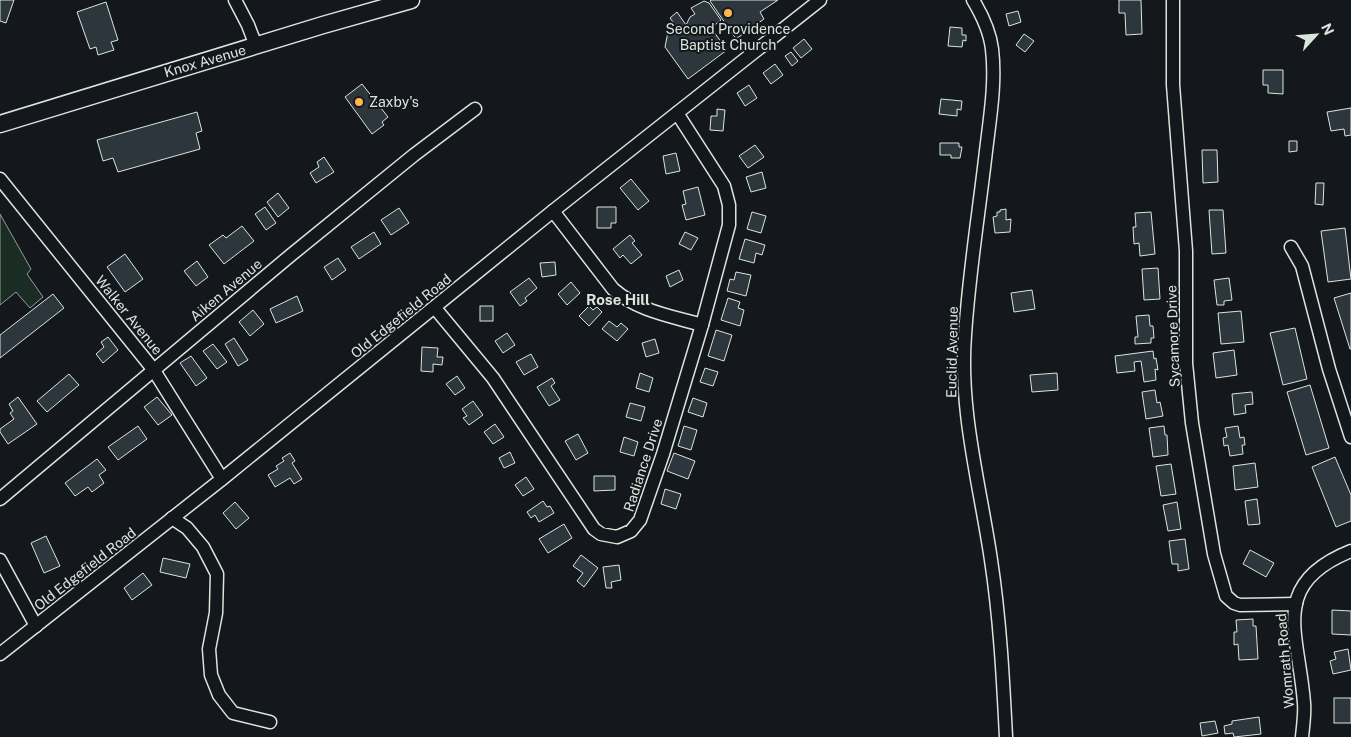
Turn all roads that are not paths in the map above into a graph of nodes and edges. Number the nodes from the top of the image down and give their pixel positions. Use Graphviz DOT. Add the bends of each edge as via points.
graph roads {
  1 [pos="235,0"];
  2 [pos="820,0"];
  3 [pos="973,0"];
  4 [pos="1173,0"];
  5 [pos="406,1"];
  6 [pos="256,46"];
  7 [pos="475,109"];
  8 [pos="677,113"];
  9 [pos="0,124"];
  10 [pos="0,179"];
  11 [pos="553,212"];
  12 [pos="1291,247"];
  13 [pos="434,308"];
  14 [pos="702,325"];
  15 [pos="154,369"];
  16 [pos="1351,437"];
  17 [pos="222,479"];
  18 [pos="0,499"];
  19 [pos="172,518"];
  20 [pos="1351,551"];
  21 [pos="0,560"];
  22 [pos="1296,604"];
  23 [pos="36,626"];
  24 [pos="0,654"];
  25 [pos="270,722"];
  26 [pos="1006,737"];
  27 [pos="1302,737"];
  1 -- 6 [label="street"];
  2 -- 8 [label="street, Old Edgefield Road"];
  3 -- 26 [label="street, Euclid Avenue" via="989,35 994,86 969,288 964,392 998,607"];
  4 -- 22 [label="street, Sycamore Drive" via="1174,85 1186,252 1186,363 1192,423 1214,554 1226,596 1234,604"];
  5 -- 6 [label="main road, Knox Avenue"];
  6 -- 9 [label="main road, Knox Avenue"];
  7 -- 15 [label="street, Aiken Avenue" via="321,230"];
  8 -- 11 [label="street, Old Edgefield Road"];
  8 -- 14 [label="street, Radiance Drive" via="724,186 729,205 727,235"];
  10 -- 15 [label="street, Walker Avenue"];
  11 -- 13 [label="street, Old Edgefield Road"];
  11 -- 14 [label="street" via="613,289 622,296 643,308"];
  12 -- 16 [label="street" via="1302,266"];
  13 -- 14 [label="street, Radiance Drive" via="493,378 594,529 608,536 625,535 640,520"];
  13 -- 17 [label="street, Old Edgefield Road"];
  15 -- 17 [label="street, Walker Avenue"];
  15 -- 18 [label="street, Aiken Avenue"];
  17 -- 19 [label="street, Old Edgefield Road"];
  19 -- 23 [label="street, Old Edgefield Road"];
  19 -- 25 [label="street" via="187,528 203,547 217,574 216,613 209,650 211,675 219,695 233,713"];
  20 -- 22 [label="street, Womrath Road" via="1322,565 1311,575"];
  21 -- 23 [label="street"];
  22 -- 27 [label="street, Womrath Road" via="1294,622 1304,704"];
  23 -- 24 [label="street, Old Edgefield Road"];
}
